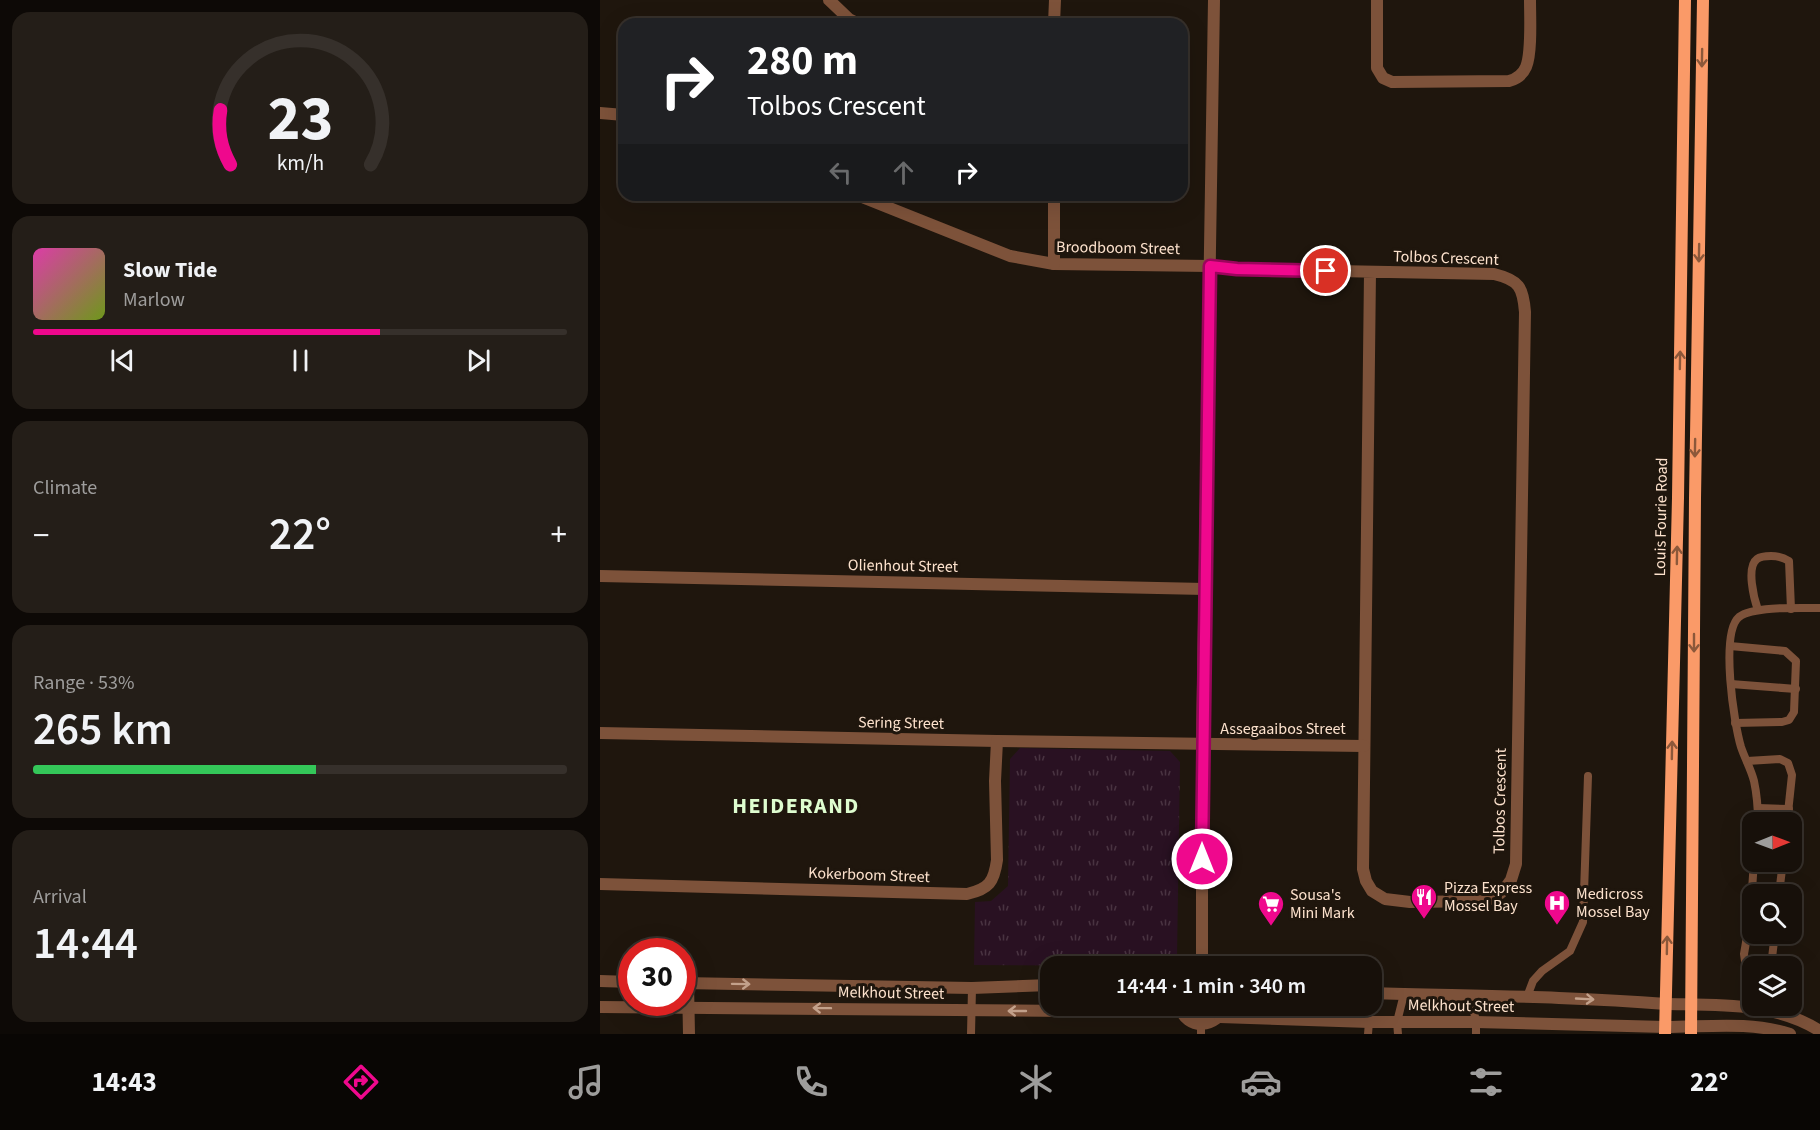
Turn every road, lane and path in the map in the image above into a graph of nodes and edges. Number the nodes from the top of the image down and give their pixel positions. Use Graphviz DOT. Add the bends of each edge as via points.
graph roads {
  1 [pos="829,0"];
  2 [pos="1054,0"];
  3 [pos="1214,0"];
  4 [pos="1377,0"];
  5 [pos="1530,0"];
  6 [pos="1685,0"];
  7 [pos="1703,0"];
  8 [pos="848,18"];
  9 [pos="1054,18"];
  10 [pos="600,113"];
  11 [pos="618,114"];
  12 [pos="872,201"];
  13 [pos="1054,201"];
  14 [pos="1054,264"];
  15 [pos="1210,266"];
  16 [pos="1370,272"];
  17 [pos="600,576"];
  18 [pos="1205,589"];
  19 [pos="1820,608"];
  20 [pos="1791,609"];
  21 [pos="1758,610"];
  22 [pos="1730,646"];
  23 [pos="1731,684"];
  24 [pos="1796,689"];
  25 [pos="1735,723"];
  26 [pos="600,734"];
  27 [pos="997,741"];
  28 [pos="1202,745"];
  29 [pos="1364,746"];
  30 [pos="1747,761"];
  31 [pos="1588,776"];
  32 [pos="1758,808"];
  33 [pos="1789,809"];
  34 [pos="1758,812"];
  35 [pos="1789,812"];
  36 [pos="1754,872"];
  37 [pos="600,884"];
  38 [pos="1202,956"];
  39 [pos="1743,956"];
  40 [pos="600,981"];
  41 [pos="618,982"];
  42 [pos="696,983"];
  43 [pos="1040,985"];
  44 [pos="972,988"];
  45 [pos="1382,993"];
  46 [pos="1404,994"];
  47 [pos="1471,996"];
  48 [pos="1527,997"];
  49 [pos="1666,1004"];
  50 [pos="1692,1004"];
  51 [pos="600,1006"];
  52 [pos="618,1006"];
  53 [pos="696,1006"];
  54 [pos="1742,1006"];
  55 [pos="1040,1009"];
  56 [pos="972,1010"];
  57 [pos="689,1016"];
  58 [pos="1185,1016"];
  59 [pos="1788,1016"];
  60 [pos="1220,1017"];
  61 [pos="1369,1028"];
  62 [pos="1397,1028"];
  63 [pos="1476,1028"];
  64 [pos="1201,1029"];
  65 [pos="972,1030"];
  66 [pos="1692,1030"];
  67 [pos="1665,1031"];
  68 [pos="1820,1031"];
  69 [pos="689,1034"];
  70 [pos="1790,1034"];
  1 -- 8 [label="street"];
  2 -- 9 [label="street"];
  3 -- 15 [label="street"];
  4 -- 5 [label="street" via="1377,68 1383,78 1392,82 1515,80 1526,67 1529,54"];
  49 -- 6 [label="main road, Louis Fourie Road, one-way"];
  7 -- 50 [label="main road, Louis Fourie Road, one-way"];
  10 -- 11 [label="street"];
  12 -- 14 [label="street, Broodboom Street" via="1010,256"];
  13 -- 14 [label="street"];
  14 -- 15 [label="street, Broodboom Street"];
  15 -- 16 [label="street, Tolbos Crescent"];
  15 -- 18 [label="street"];
  16 -- 29 [label="street, Tolbos Crescent"];
  16 -- 29 [label="street, Tolbos Crescent" via="1494,274 1511,280 1522,290 1525,312 1516,864 1503,891 1485,901 1410,902 1385,898 1372,891 1363,869"];
  17 -- 18 [label="street, Olienhout Street"];
  18 -- 28 [label="street"];
  19 -- 20 [label="lane"];
  20 -- 21 [label="lane"];
  20 -- 21 [label="lane" via="1789,561 1764,556 1754,561 1751,571"];
  21 -- 22 [label="lane" via="1740,616 1735,622"];
  22 -- 23 [label="lane"];
  22 -- 24 [label="lane" via="1790,654 1796,661"];
  23 -- 24 [label="lane"];
  23 -- 25 [label="lane"];
  24 -- 25 [label="lane" via="1794,712 1789,720"];
  25 -- 30 [label="lane"];
  26 -- 27 [label="street, Sering Street"];
  27 -- 28 [label="street, Sering Street"];
  27 -- 37 [label="street, Kokerboom Street" via="997,860 990,884 979,891 968,894"];
  28 -- 29 [label="street, Assegaaibos Street"];
  28 -- 38 [label="street"];
  30 -- 32 [label="lane"];
  30 -- 33 [label="lane" via="1780,759 1788,763 1792,775"];
  31 -- 48 [label="lane" via="1583,921 1570,951 1542,971"];
  32 -- 33 [label="lane"];
  32 -- 34 [label="lane"];
  33 -- 35 [label="lane"];
  36 -- 39 [label="lane"];
  40 -- 41 [label="street"];
  42 -- 44 [label="street, Melkhout Street, one-way"];
  43 -- 44 [label="street, Melkhout Street"];
  44 -- 56 [label="lane"];
  45 -- 46 [label="street, Melkhout Street"];
  46 -- 47 [label="street, Melkhout Street"];
  46 -- 62 [label="lane"];
  47 -- 48 [label="street, Melkhout Street"];
  47 -- 63 [label="lane"];
  48 -- 49 [label="street, Melkhout Street, one-way"];
  49 -- 50 [label="street, Melkhout Street"];
  49 -- 67 [label="main road, Louis Fourie Road"];
  50 -- 54 [label="street, Melkhout Street"];
  50 -- 66 [label="main road, Louis Fourie Road"];
  51 -- 52 [label="street, Melkhout Street"];
  56 -- 53 [label="street, Melkhout Street, one-way"];
  55 -- 56 [label="street, Melkhout Street, one-way"];
  56 -- 65 [label="lane"];
  57 -- 69 [label="street"];
  58 -- 64 [label="street"];
  59 -- 68 [label="street, Melkhout Street"];
  60 -- 61 [label="street, Melkhout Street"];
  60 -- 64 [label="street"];
  61 -- 62 [label="street, Melkhout Street"];
  62 -- 63 [label="street, Melkhout Street"];
  63 -- 67 [label="street, Melkhout Street"];
  66 -- 67 [label="street, Melkhout Street"];
  66 -- 70 [label="street, Melkhout Street" via="1753,1025"];
}
